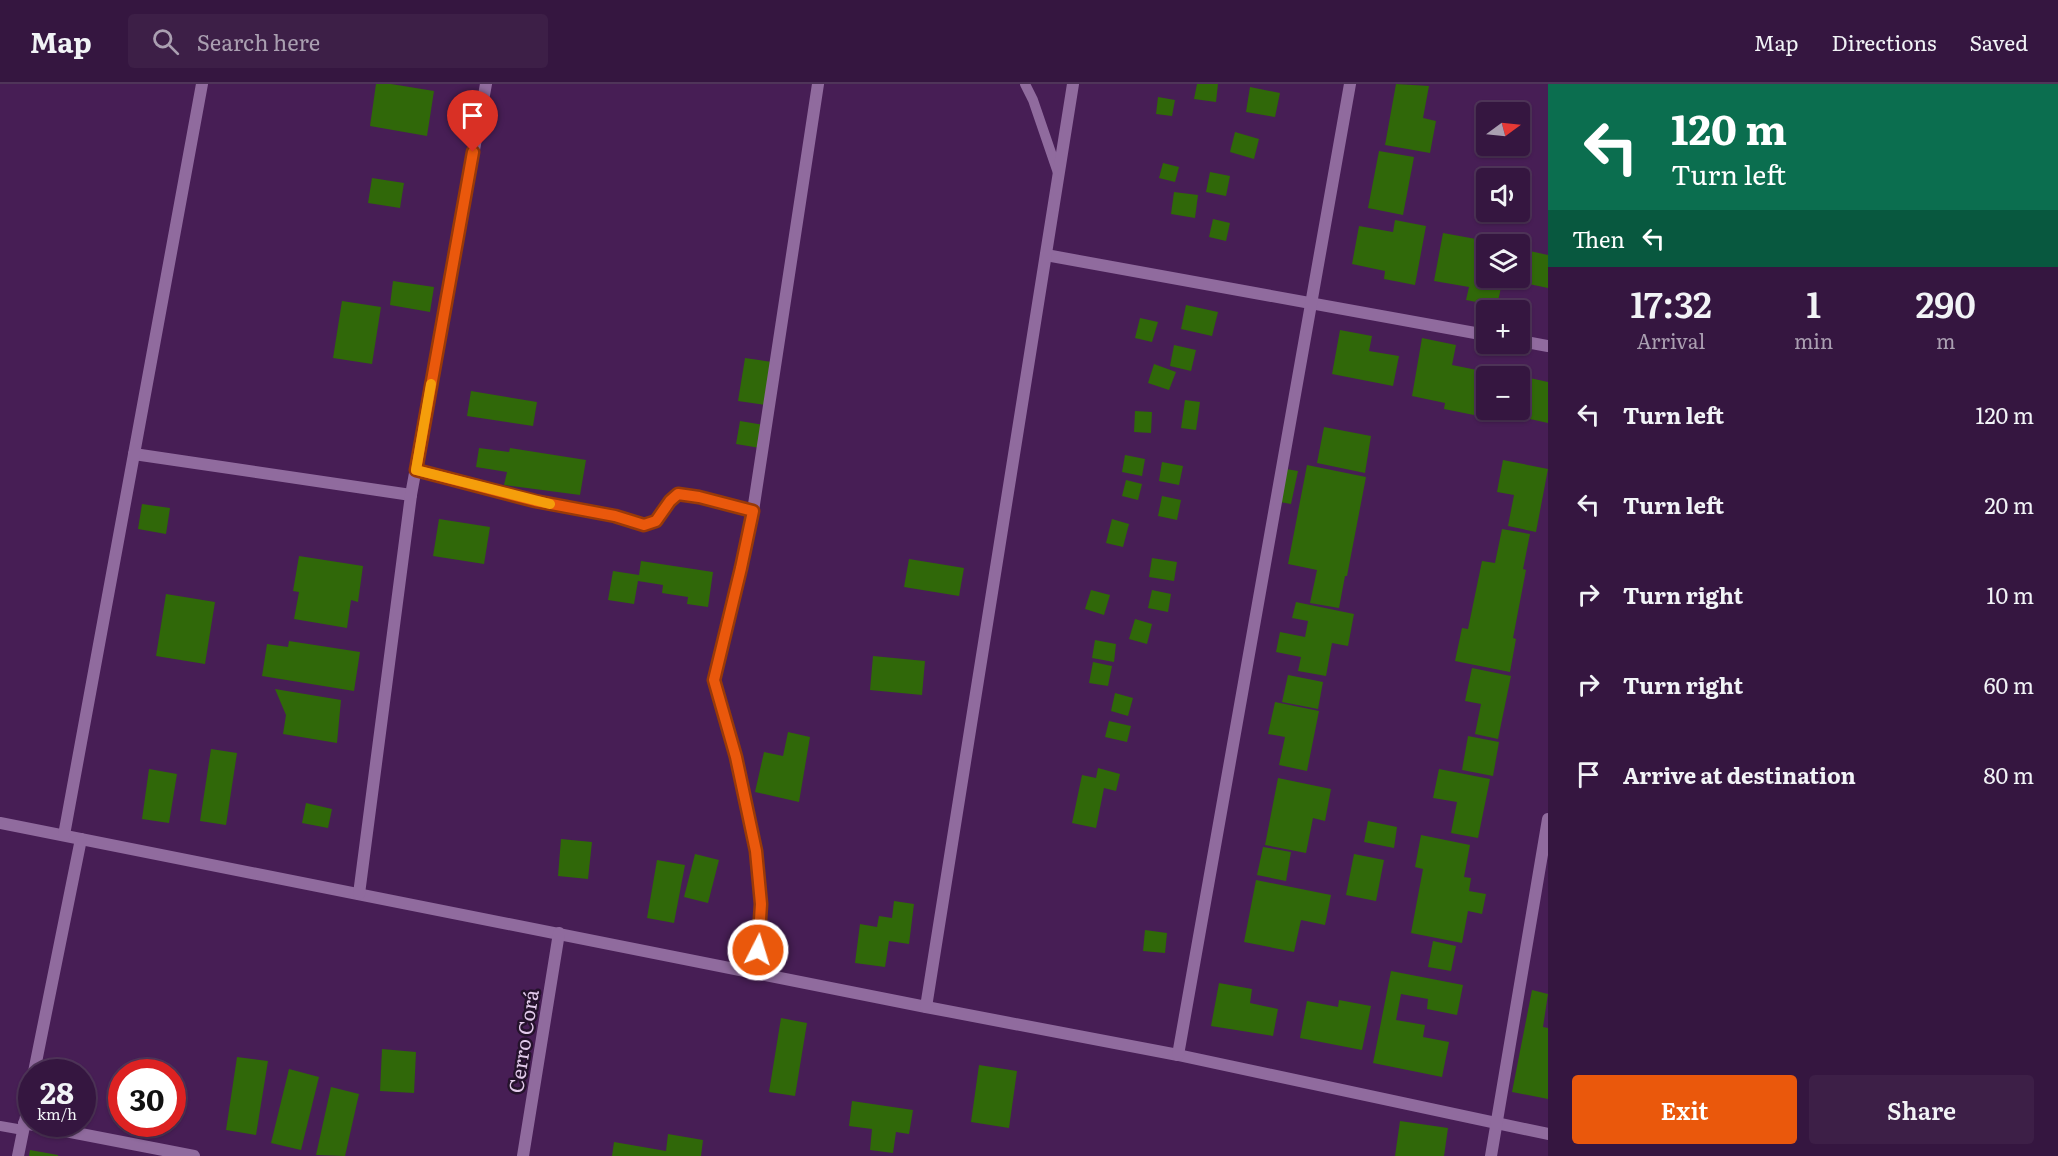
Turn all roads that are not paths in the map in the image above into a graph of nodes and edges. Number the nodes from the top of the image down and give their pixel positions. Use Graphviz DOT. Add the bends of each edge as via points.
graph roads {
  1 [pos="202,84"];
  2 [pos="486,84"];
  3 [pos="818,84"];
  4 [pos="1024,84"];
  5 [pos="1073,84"];
  6 [pos="1350,84"];
  7 [pos="1059,173"];
  8 [pos="1046,255"];
  9 [pos="1311,303"];
  10 [pos="1476,333"];
  11 [pos="1530,343"];
  12 [pos="1548,346"];
  13 [pos="134,454"];
  14 [pos="416,470"];
  15 [pos="411,495"];
  16 [pos="753,511"];
  17 [pos="1548,819"];
  18 [pos="0,822"];
  19 [pos="64,835"];
  20 [pos="81,839"];
  21 [pos="359,894"];
  22 [pos="559,933"];
  23 [pos="756,972"];
  24 [pos="926,1007"];
  25 [pos="1178,1054"];
  26 [pos="37,1059"];
  27 [pos="1496,1124"];
  28 [pos="0,1125"];
  29 [pos="18,1126"];
  30 [pos="1548,1134"];
  31 [pos="22,1137"];
  32 [pos="86,1137"];
  33 [pos="18,1156"];
  34 [pos="194,1156"];
  35 [pos="523,1156"];
  36 [pos="1491,1156"];
  1 -- 13 [label="street"];
  2 -- 14 [label="street"];
  3 -- 16 [label="street"];
  4 -- 7 [label="lane"];
  5 -- 7 [label="street"];
  6 -- 9 [label="street"];
  7 -- 8 [label="street"];
  8 -- 9 [label="street"];
  8 -- 24 [label="street"];
  9 -- 10 [label="street"];
  9 -- 25 [label="street"];
  11 -- 12 [label="street"];
  13 -- 15 [label="street"];
  13 -- 19 [label="street"];
  14 -- 15 [label="street"];
  14 -- 16 [label="street" via="644,525 656,521 678,494"];
  15 -- 21 [label="street"];
  16 -- 23 [label="street" via="714,680 756,851 761,904"];
  17 -- 27 [label="street"];
  18 -- 19 [label="street"];
  19 -- 20 [label="street"];
  20 -- 21 [label="street"];
  20 -- 26 [label="street"];
  21 -- 22 [label="street"];
  22 -- 23 [label="street"];
  22 -- 35 [label="street, Cerro Corá"];
  23 -- 24 [label="street"];
  24 -- 25 [label="street"];
  25 -- 27 [label="street"];
  27 -- 30 [label="street"];
  27 -- 36 [label="street"];
  28 -- 29 [label="lane"];
  31 -- 33 [label="street"];
  32 -- 34 [label="street"];
}
